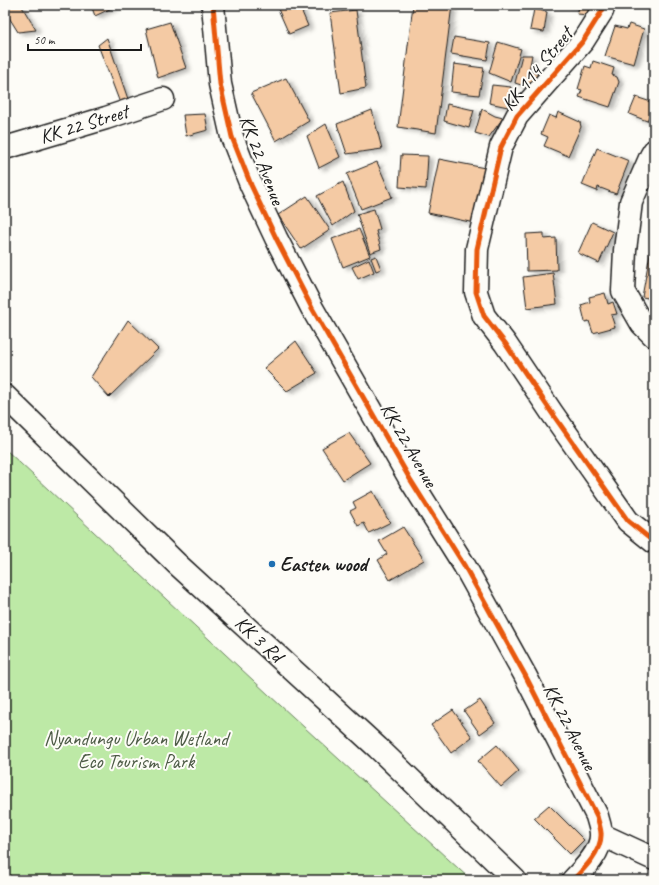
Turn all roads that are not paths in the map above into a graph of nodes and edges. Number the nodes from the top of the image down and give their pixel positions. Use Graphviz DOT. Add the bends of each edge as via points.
graph roads {
  1 [pos="213,5"];
  2 [pos="604,5"];
  3 [pos="163,99"];
  4 [pos="5,148"];
  5 [pos="654,151"];
  6 [pos="654,336"];
  7 [pos="5,396"];
  8 [pos="654,542"];
  9 [pos="602,835"];
  10 [pos="645,855"];
  11 [pos="654,871"];
  12 [pos="514,880"];
  13 [pos="573,880"];
  1 -- 9 [label="main road, KK 22 Avenue" via="220,84 232,138 251,185 312,308 410,479 464,565 525,675 596,816"];
  2 -- 8 [label="main road, KK 114 Street" via="583,41 517,116 501,147 477,249 476,292 484,316 556,420 628,521"];
  3 -- 4 [label="main road, KK 22 Street"];
  5 -- 6 [label="main road" via="631,202 622,291 642,324"];
  7 -- 12 [label="main road, KK 3 Rd" via="177,564 378,748"];
  9 -- 10 [label="main road"];
  9 -- 13 [label="main road" via="598,849 585,869"];
  10 -- 11 [label="main road"];
}
